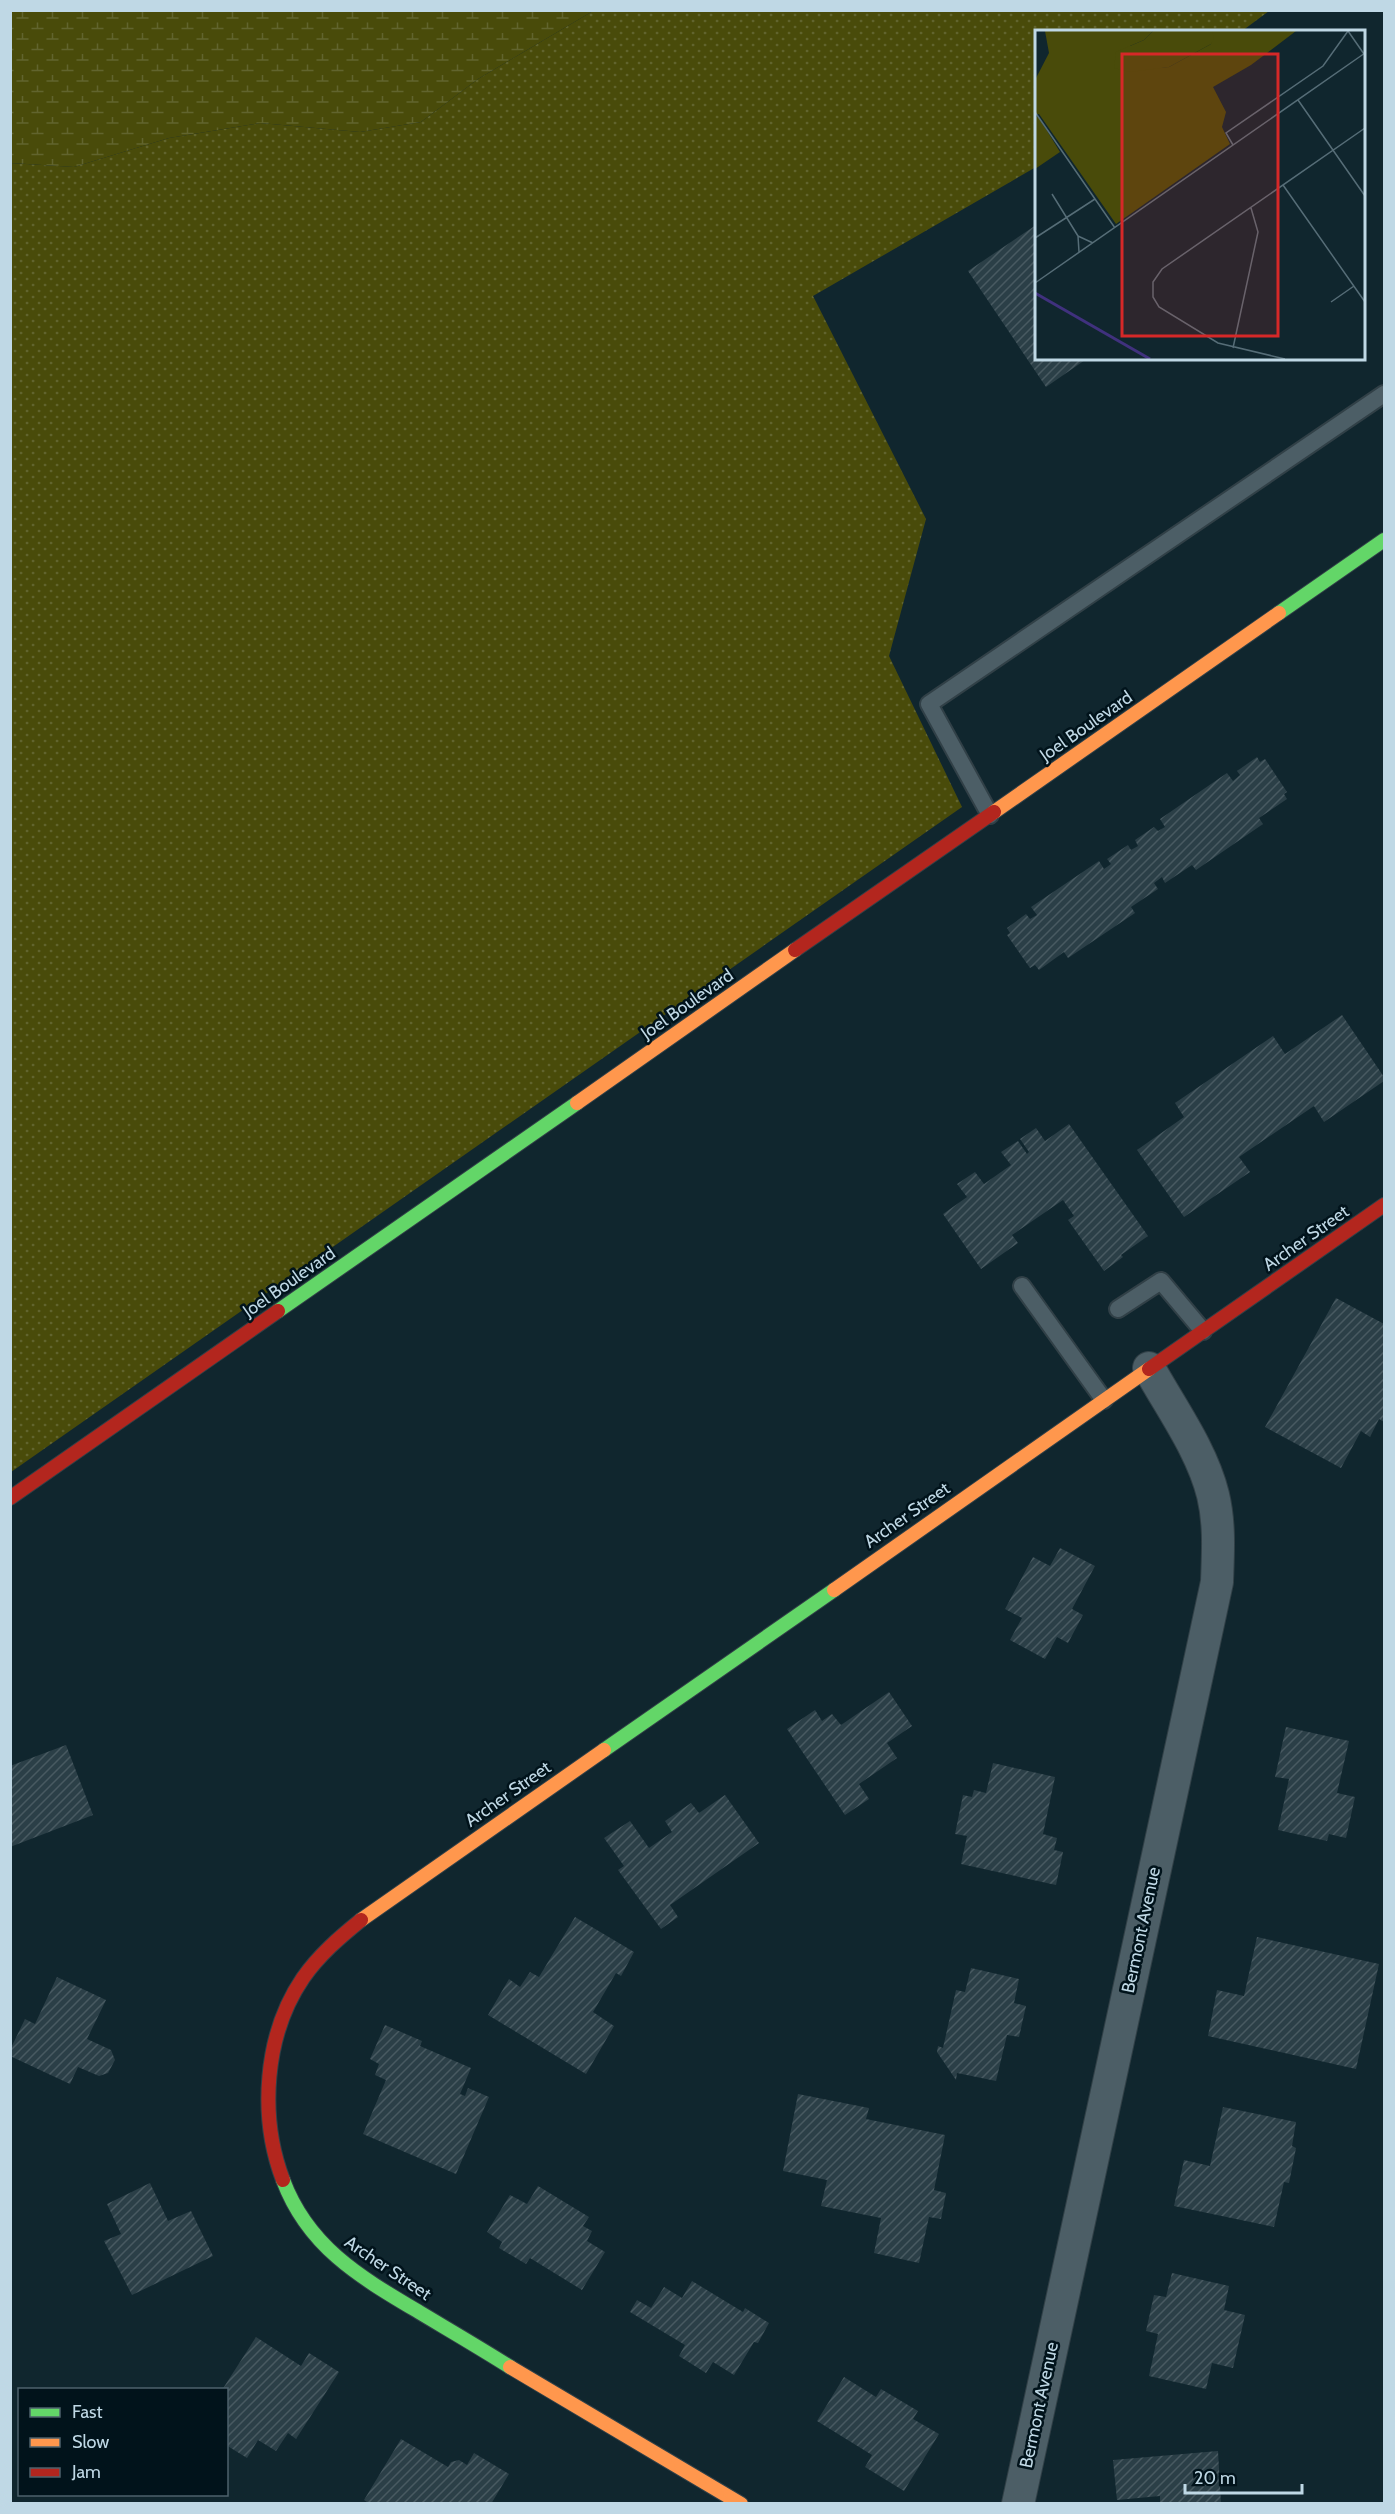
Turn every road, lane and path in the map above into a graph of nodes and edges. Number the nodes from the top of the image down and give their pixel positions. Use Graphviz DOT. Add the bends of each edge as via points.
graph roads {
  1 [pos="1384,394"];
  2 [pos="1384,540"];
  3 [pos="990,815"];
  4 [pos="1384,1205"];
  5 [pos="1022,1286"];
  6 [pos="1118,1309"];
  7 [pos="1203,1331"];
  8 [pos="1149,1368"];
  9 [pos="1104,1400"];
  10 [pos="10,1498"];
  11 [pos="741,2504"];
  12 [pos="1018,2504"];
  1 -- 3 [label="lane" via="929,704"];
  2 -- 3 [label="street, Joel Boulevard"];
  3 -- 10 [label="street, Joel Boulevard"];
  4 -- 7 [label="street, Archer Street"];
  5 -- 9 [label="lane"];
  6 -- 7 [label="lane" via="1161,1281"];
  7 -- 8 [label="street, Archer Street"];
  8 -- 9 [label="street, Archer Street"];
  8 -- 12 [label="street, Bermont Avenue" via="1213,1494 1219,1538 1217,1582"];
  9 -- 11 [label="street, Archer Street" via="364,1918 326,1950 302,1981 276,2035 268,2079 268,2122 276,2164 299,2213 331,2253 372,2284"];
}
